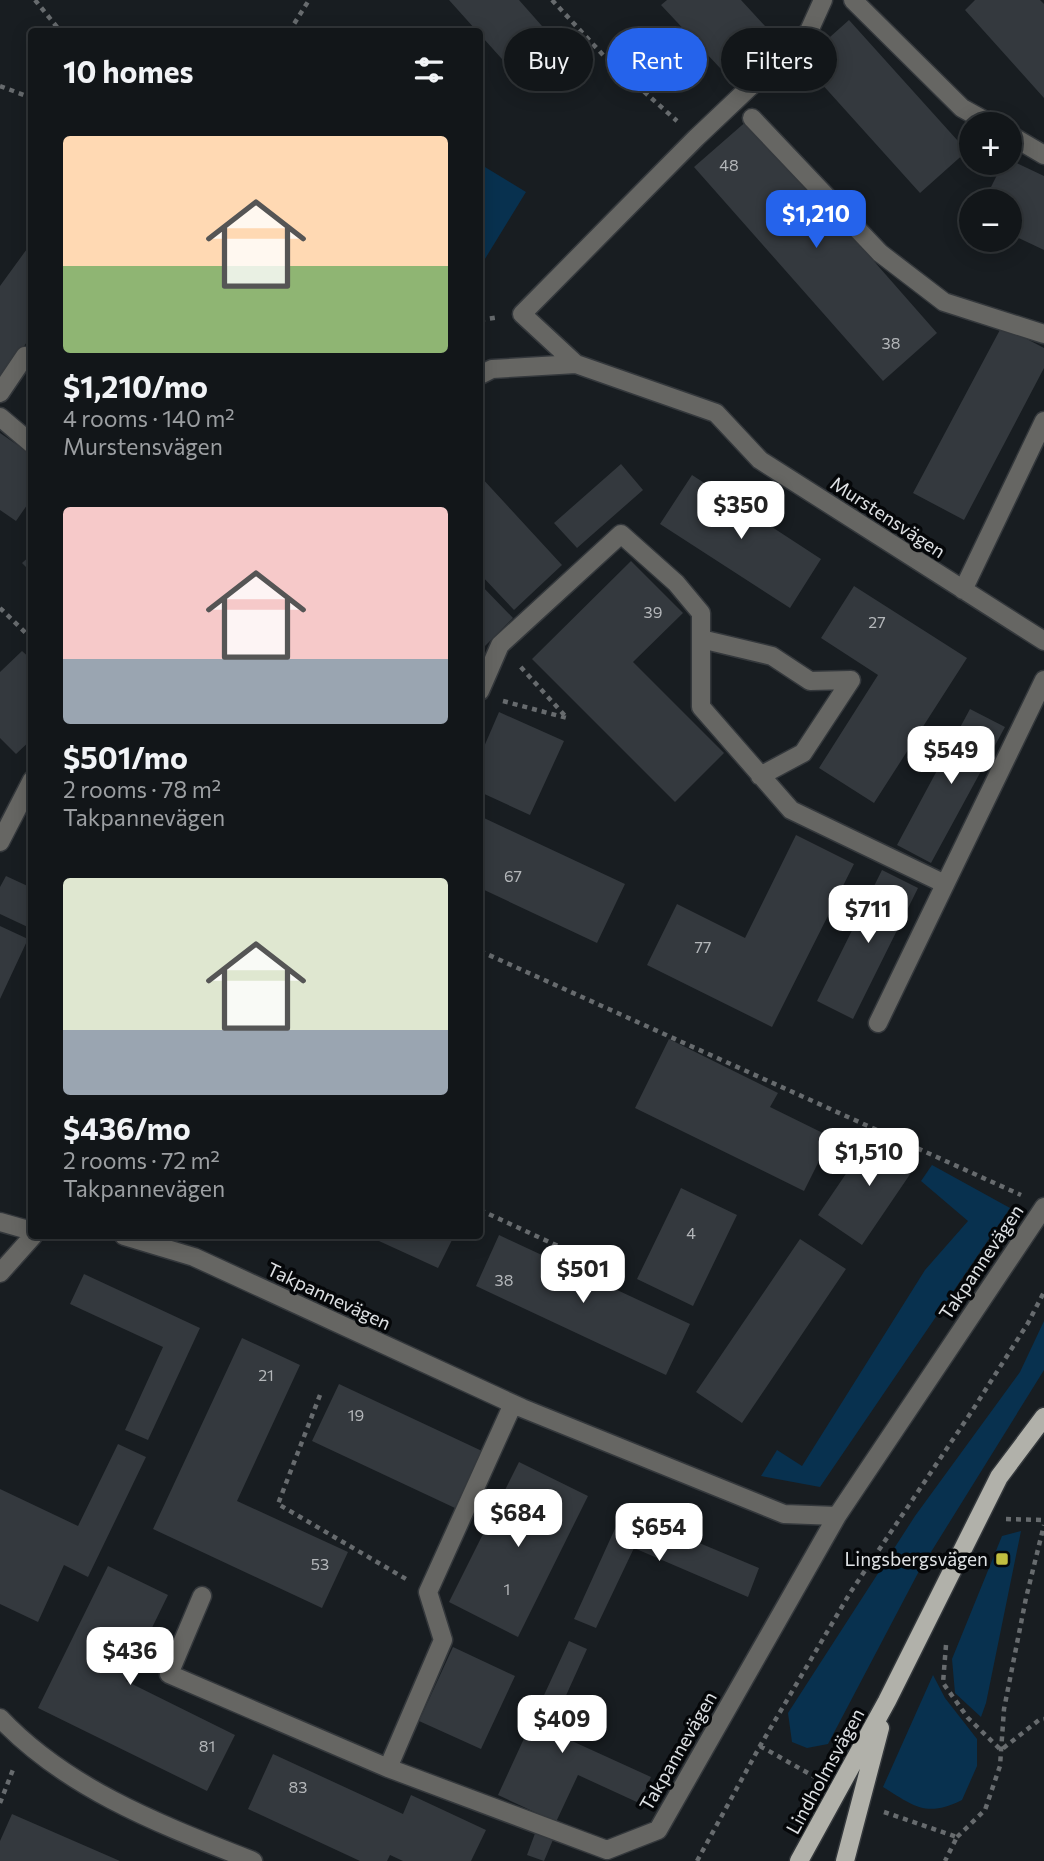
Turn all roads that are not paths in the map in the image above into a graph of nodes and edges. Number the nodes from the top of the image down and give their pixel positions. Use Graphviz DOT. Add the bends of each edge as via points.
graph roads {
  1 [pos="823,0"];
  2 [pos="853,0"];
  3 [pos="969,112"];
  4 [pos="752,118"];
  5 [pos="1022,142"];
  6 [pos="1044,155"];
  7 [pos="1044,334"];
  8 [pos="28,357"];
  9 [pos="576,364"];
  10 [pos="483,374"];
  11 [pos="0,393"];
  12 [pos="0,417"];
  13 [pos="1044,421"];
  14 [pos="28,441"];
  15 [pos="963,590"];
  16 [pos="701,639"];
  17 [pos="1044,641"];
  18 [pos="1044,680"];
  19 [pos="486,695"];
  20 [pos="760,776"];
  21 [pos="28,788"];
  22 [pos="0,842"];
  23 [pos="945,884"];
  24 [pos="878,1023"];
  25 [pos="1038,1203"];
  26 [pos="0,1222"];
  27 [pos="28,1232"];
  28 [pos="28,1238"];
  29 [pos="134,1239"];
  30 [pos="0,1273"];
  31 [pos="513,1404"];
  32 [pos="1044,1417"];
  33 [pos="837,1516"];
  34 [pos="202,1596"];
  35 [pos="887,1701"];
  36 [pos="0,1718"];
  37 [pos="388,1768"];
  38 [pos="253,1861"];
  39 [pos="799,1861"];
  40 [pos="845,1861"];
  1 -- 9 [label="street" via="809,31 523,314"];
  2 -- 3 [label="street"];
  4 -- 7 [label="street" via="880,253 944,302"];
  5 -- 6 [label="street"];
  8 -- 11 [label="street"];
  9 -- 10 [label="street, Murstensvägen" via="492,369"];
  9 -- 15 [label="street, Murstensvägen" via="716,412 760,460"];
  12 -- 14 [label="street"];
  13 -- 15 [label="street"];
  15 -- 17 [label="street, Murstensvägen"];
  16 -- 19 [label="street" via="701,613 676,583 621,534 500,645"];
  16 -- 20 [label="street" via="701,706"];
  16 -- 20 [label="street" via="772,656 810,681 851,680 803,753"];
  18 -- 23 [label="street"];
  20 -- 23 [label="street" via="791,810"];
  21 -- 22 [label="street"];
  23 -- 24 [label="street"];
  25 -- 33 [label="street, Takpannevägen"];
  26 -- 27 [label="street"];
  28 -- 30 [label="street"];
  29 -- 31 [label="street, Takpannevägen" via="194,1257"];
  31 -- 33 [label="street, Takpannevägen" via="784,1514"];
  31 -- 37 [label="street" via="428,1592 443,1640"];
  32 -- 35 [label="main road, Lindholmsvägen" via="999,1478"];
  33 -- 37 [label="street, Takpannevägen" via="658,1830 607,1850"];
  34 -- 37 [label="street, Takpannevägen" via="169,1674"];
  35 -- 39 [label="main road, Lindholmsvägen"];
  35 -- 40 [label="main road, Lindholmsvägen"];
  36 -- 38 [label="street" via="24,1743 74,1780 160,1825"];
}
